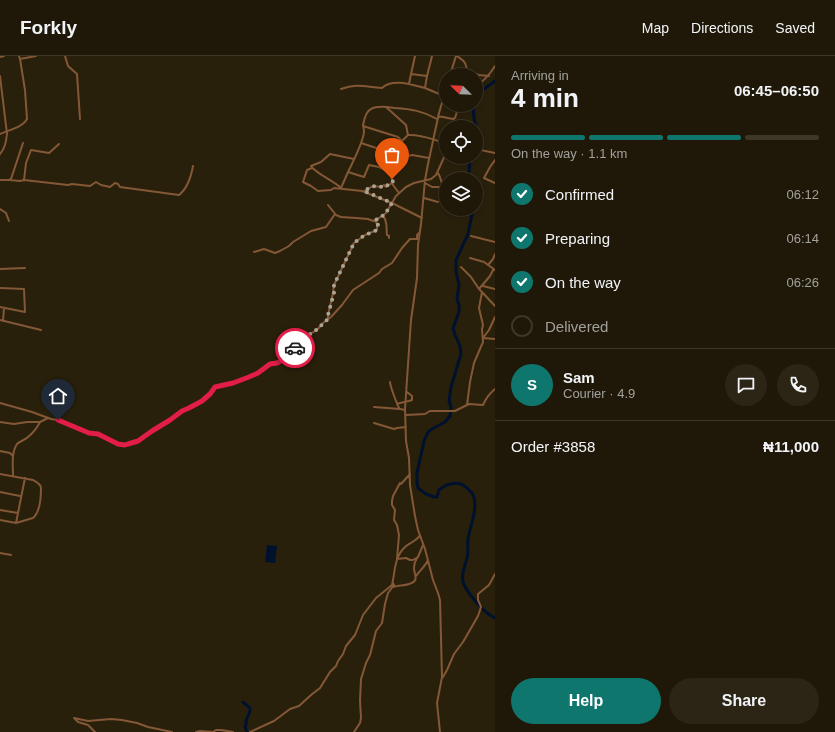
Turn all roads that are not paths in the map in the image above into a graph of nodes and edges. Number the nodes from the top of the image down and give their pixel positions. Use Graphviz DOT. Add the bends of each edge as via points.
graph roads {
  1 [pos="4,56"];
  2 [pos="36,56"];
  3 [pos="65,56"];
  4 [pos="415,56"];
  5 [pos="432,56"];
  6 [pos="456,56"];
  7 [pos="0,57"];
  8 [pos="19,57"];
  9 [pos="495,66"];
  10 [pos="452,68"];
  11 [pos="466,68"];
  12 [pos="411,74"];
  13 [pos="483,75"];
  14 [pos="0,76"];
  15 [pos="427,76"];
  16 [pos="489,76"];
  17 [pos="483,81"];
  18 [pos="408,84"];
  19 [pos="425,88"];
  20 [pos="341,89"];
  21 [pos="439,94"];
  22 [pos="386,107"];
  23 [pos="440,112"];
  24 [pos="457,112"];
  25 [pos="438,118"];
  26 [pos="80,119"];
  27 [pos="363,126"];
  28 [pos="6,131"];
  29 [pos="0,134"];
  30 [pos="408,135"];
  31 [pos="434,139"];
  32 [pos="439,141"];
  33 [pos="361,142"];
  34 [pos="23,143"];
  35 [pos="59,144"];
  36 [pos="483,150"];
  37 [pos="495,153"];
  38 [pos="0,154"];
  39 [pos="429,158"];
  40 [pos="354,159"];
  41 [pos="495,160"];
  42 [pos="442,164"];
  43 [pos="194,166"];
  44 [pos="312,168"];
  45 [pos="348,172"];
  46 [pos="438,173"];
  47 [pos="0,180"];
  48 [pos="9,180"];
  49 [pos="24,180"];
  50 [pos="393,182"];
  51 [pos="425,182"];
  52 [pos="495,183"];
  53 [pos="341,188"];
  54 [pos="364,191"];
  55 [pos="399,192"];
  56 [pos="424,198"];
  57 [pos="438,202"];
  58 [pos="392,203"];
  59 [pos="328,205"];
  60 [pos="0,209"];
  61 [pos="335,214"];
  62 [pos="383,216"];
  63 [pos="422,218"];
  64 [pos="375,220"];
  65 [pos="9,221"];
  66 [pos="420,232"];
  67 [pos="471,236"];
  68 [pos="389,238"];
  69 [pos="495,242"];
  70 [pos="254,252"];
  71 [pos="495,254"];
  72 [pos="470,258"];
  73 [pos="488,265"];
  74 [pos="461,267"];
  75 [pos="25,268"];
  76 [pos="0,269"];
  77 [pos="495,270"];
  78 [pos="482,285"];
  79 [pos="0,288"];
  80 [pos="479,289"];
  81 [pos="495,289"];
  82 [pos="482,292"];
  83 [pos="495,306"];
  84 [pos="0,307"];
  85 [pos="4,308"];
  86 [pos="495,317"];
  87 [pos="328,319"];
  88 [pos="1,320"];
  89 [pos="41,330"];
  90 [pos="483,338"];
  91 [pos="495,339"];
  92 [pos="390,382"];
  93 [pos="495,389"];
  94 [pos="406,392"];
  95 [pos="406,401"];
  96 [pos="0,402"];
  97 [pos="397,404"];
  98 [pos="467,405"];
  99 [pos="374,407"];
  100 [pos="400,408"];
  101 [pos="405,410"];
  102 [pos="405,415"];
  103 [pos="48,418"];
  104 [pos="0,422"];
  105 [pos="40,422"];
  106 [pos="374,423"];
  107 [pos="406,427"];
  108 [pos="0,451"];
  109 [pos="14,456"];
  110 [pos="410,473"];
  111 [pos="0,474"];
  112 [pos="13,476"];
  113 [pos="25,478"];
  114 [pos="0,492"];
  115 [pos="21,497"];
  116 [pos="0,510"];
  117 [pos="18,513"];
  118 [pos="0,520"];
  119 [pos="16,523"];
  120 [pos="420,535"];
  121 [pos="423,544"];
  122 [pos="0,553"];
  123 [pos="10,555"];
  124 [pos="418,557"];
  125 [pos="397,559"];
  126 [pos="428,560"];
  127 [pos="495,574"];
  128 [pos="416,576"];
  129 [pos="391,588"];
  130 [pos="442,678"];
  131 [pos="95,732"];
  132 [pos="172,732"];
  133 [pos="196,732"];
  134 [pos="233,732"];
  135 [pos="250,732"];
  136 [pos="354,732"];
  137 [pos="440,732"];
  1 -- 7 [label="street"];
  2 -- 8 [label="street"];
  3 -- 26 [label="street" via="68,66 77,74"];
  4 -- 12 [label="street"];
  5 -- 15 [label="street"];
  6 -- 10 [label="street"];
  6 -- 11 [label="street"];
  8 -- 28 [label="street" via="27,119 19,126"];
  9 -- 16 [label="street"];
  12 -- 15 [label="street"];
  12 -- 18 [label="street"];
  13 -- 16 [label="street"];
  14 -- 28 [label="street"];
  15 -- 19 [label="street"];
  16 -- 17 [label="street"];
  18 -- 19 [label="street"];
  18 -- 20 [label="street" via="398,83 382,88 353,85"];
  19 -- 21 [label="street"];
  22 -- 25 [label="street" via="409,108"];
  22 -- 27 [label="street" via="367,112"];
  22 -- 30 [label="street" via="406,125"];
  23 -- 25 [label="street"];
  24 -- 25 [label="street" via="453,119"];
  25 -- 31 [label="street"];
  27 -- 30 [label="street" via="398,137 402,141"];
  27 -- 33 [label="street"];
  28 -- 29 [label="street"];
  28 -- 38 [label="street" via="4,149"];
  30 -- 31 [label="street"];
  31 -- 32 [label="street"];
  31 -- 39 [label="street"];
  33 -- 39 [label="street" via="404,157 412,155"];
  33 -- 40 [label="street"];
  34 -- 48 [label="street"];
  35 -- 49 [label="street" via="49,153 31,150"];
  36 -- 37 [label="street"];
  39 -- 51 [label="street"];
  40 -- 44 [label="street" via="330,154 311,166"];
  40 -- 45 [label="street"];
  41 -- 52 [label="street" via="484,178"];
  42 -- 46 [label="street"];
  43 -- 49 [label="street" via="188,185 179,195 120,188 115,183 110,187 96,182 90,186"];
  44 -- 53 [label="street"];
  44 -- 53 [label="street" via="307,170 303,182 318,191"];
  45 -- 50 [label="street" via="364,176 368,165 379,167 391,175"];
  45 -- 53 [label="street"];
  46 -- 51 [label="street"];
  46 -- 51 [label="street" via="442,187 432,187"];
  47 -- 48 [label="street"];
  48 -- 49 [label="street"];
  50 -- 54 [label="street" via="381,187 373,186"];
  50 -- 55 [label="street"];
  51 -- 55 [label="street" via="409,185"];
  51 -- 56 [label="street"];
  53 -- 54 [label="street"];
  54 -- 58 [label="street"];
  55 -- 58 [label="street"];
  56 -- 57 [label="street"];
  56 -- 63 [label="street"];
  58 -- 62 [label="street"];
  58 -- 63 [label="street"];
  59 -- 61 [label="street"];
  60 -- 65 [label="street" via="6,213"];
  61 -- 64 [label="street"];
  61 -- 70 [label="street" via="326,227 311,231 276,253 264,249"];
  62 -- 64 [label="street"];
  62 -- 68 [label="street"];
  63 -- 66 [label="street"];
  64 -- 87 [label="street" via="378,224 377,230 354,243 334,285"];
  66 -- 87 [label="street" via="416,239 408,240 392,263 353,290"];
  66 -- 94 [label="street" via="418,278 411,320"];
  67 -- 69 [label="street"];
  71 -- 73 [label="street"];
  72 -- 73 [label="street"];
  73 -- 77 [label="street"];
  74 -- 80 [label="street"];
  75 -- 76 [label="street"];
  77 -- 78 [label="street"];
  78 -- 80 [label="street"];
  78 -- 81 [label="street"];
  79 -- 85 [label="street" via="24,289 25,312"];
  80 -- 82 [label="street"];
  82 -- 83 [label="street"];
  82 -- 90 [label="street" via="480,308"];
  84 -- 85 [label="street"];
  85 -- 88 [label="street"];
  86 -- 90 [label="street"];
  87 -- 103 [label="street" via="314,332 299,340 288,358 270,364 249,377 216,387 202,401 182,411 138,441 125,445 118,444 98,434"];
  88 -- 89 [label="street"];
  90 -- 91 [label="street"];
  90 -- 98 [label="street" via="474,363"];
  92 -- 97 [label="street"];
  93 -- 98 [label="street" via="483,405"];
  94 -- 95 [label="street"];
  94 -- 95 [label="street" via="412,396 412,400"];
  95 -- 97 [label="street"];
  95 -- 101 [label="street"];
  96 -- 103 [label="street"];
  97 -- 100 [label="street"];
  98 -- 102 [label="street" via="455,411"];
  99 -- 100 [label="street"];
  100 -- 101 [label="street"];
  101 -- 102 [label="street"];
  102 -- 107 [label="street"];
  103 -- 105 [label="street"];
  104 -- 105 [label="street"];
  105 -- 109 [label="street" via="28,438 18,443"];
  106 -- 107 [label="street" via="394,430"];
  107 -- 110 [label="street"];
  108 -- 109 [label="street"];
  109 -- 112 [label="street"];
  110 -- 120 [label="street"];
  110 -- 125 [label="street" via="400,483 392,501 399,542"];
  111 -- 112 [label="street"];
  112 -- 113 [label="street"];
  113 -- 115 [label="street"];
  113 -- 119 [label="street" via="41,486 41,496 35,517"];
  114 -- 115 [label="street"];
  115 -- 117 [label="street"];
  116 -- 117 [label="street"];
  117 -- 119 [label="street"];
  118 -- 119 [label="street"];
  120 -- 121 [label="street"];
  120 -- 125 [label="street" via="405,546"];
  121 -- 124 [label="street"];
  121 -- 126 [label="street"];
  122 -- 123 [label="street"];
  124 -- 125 [label="street" via="413,560"];
  124 -- 128 [label="street" via="414,569"];
  125 -- 129 [label="street" via="394,585"];
  126 -- 128 [label="street"];
  126 -- 130 [label="street" via="440,600"];
  127 -- 130 [label="street" via="489,585 478,594 481,607 478,616"];
  128 -- 129 [label="street" via="412,583"];
  129 -- 135 [label="street" via="376,598 363,615 355,635 320,688 299,706"];
  129 -- 136 [label="street" via="382,623 376,631 361,679 361,718"];
  130 -- 137 [label="street" via="437,703"];
  131 -- 132 [label="street" via="74,718 88,721 122,720"];
  133 -- 134 [label="street"];
}
